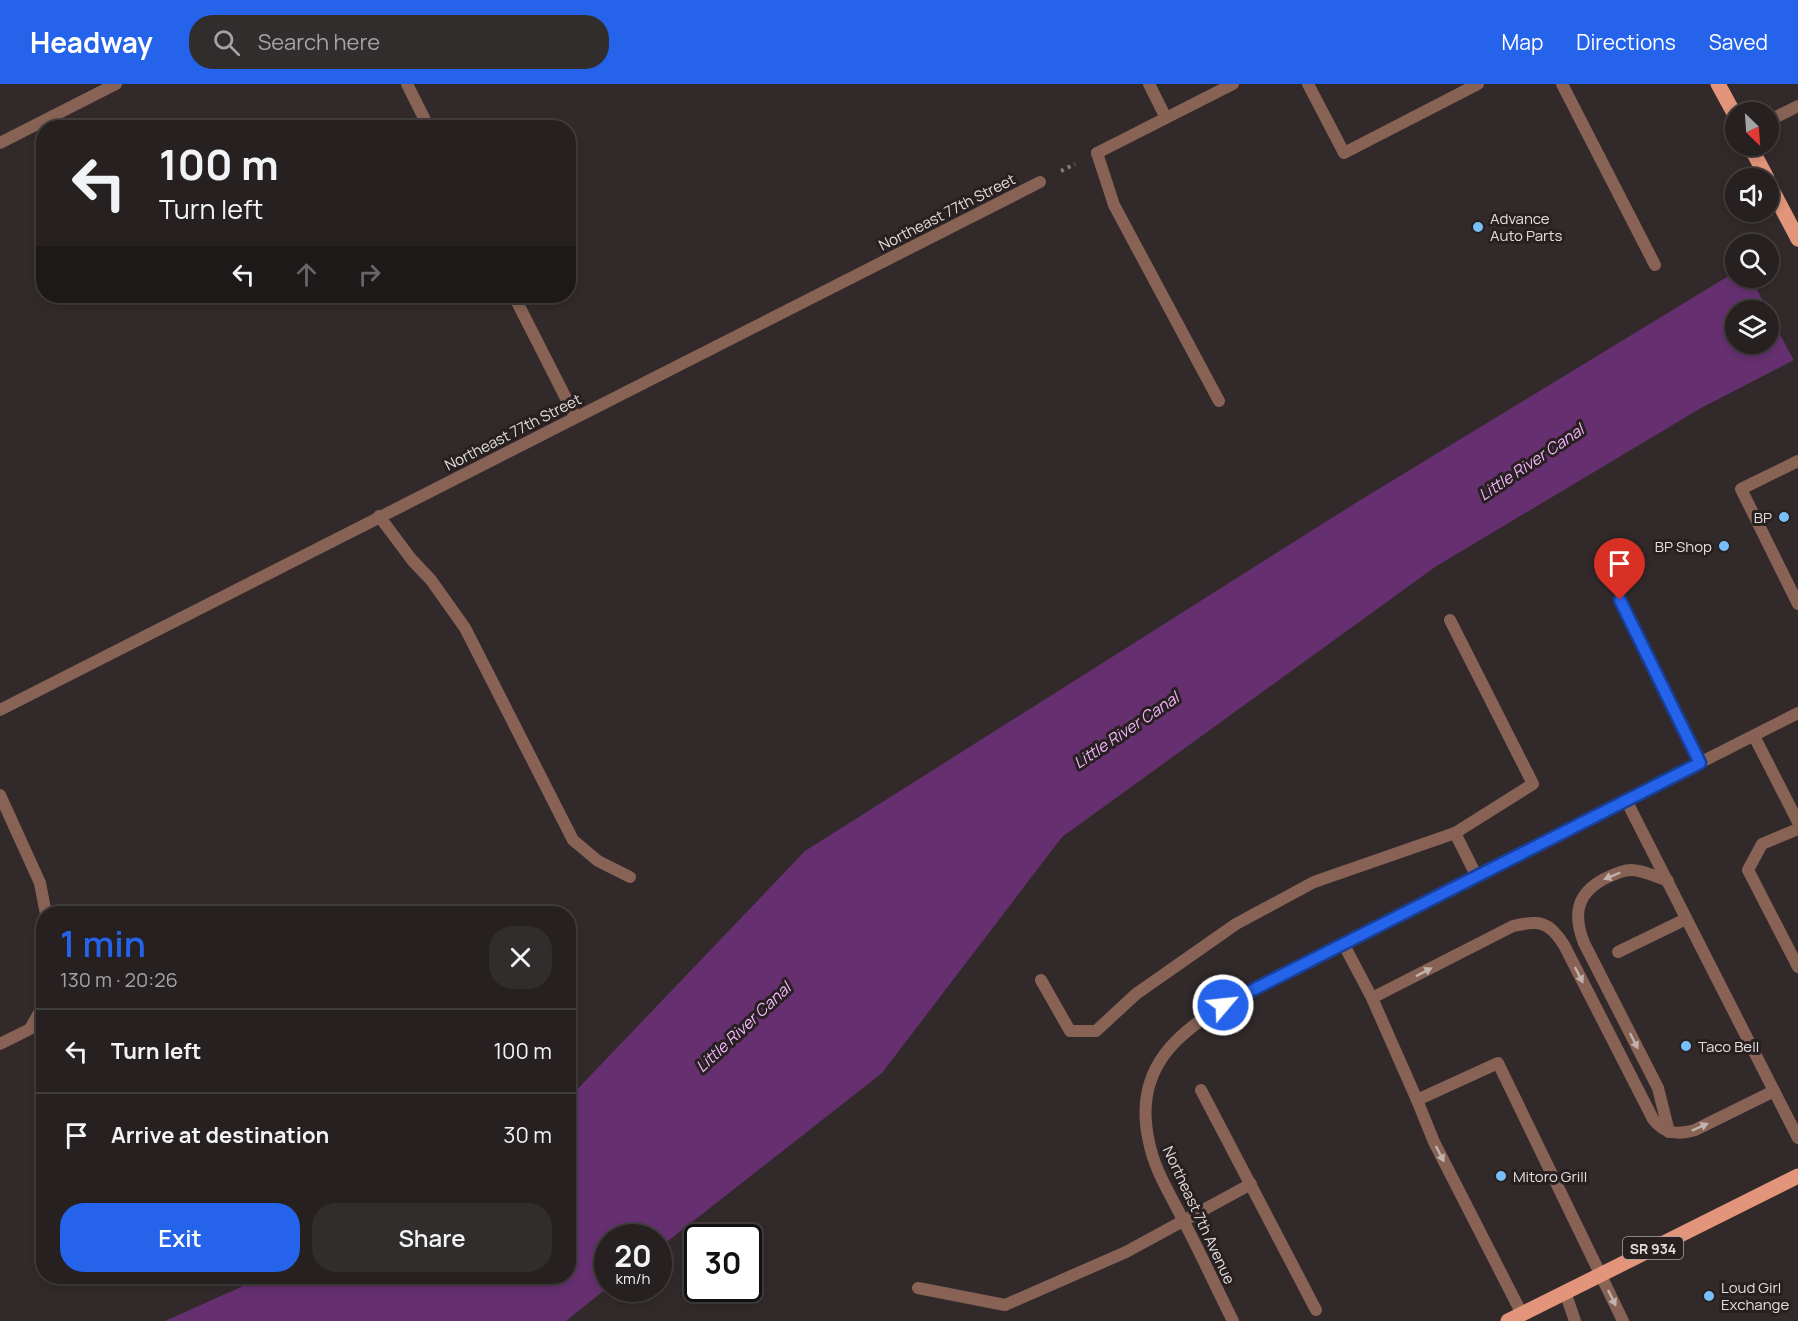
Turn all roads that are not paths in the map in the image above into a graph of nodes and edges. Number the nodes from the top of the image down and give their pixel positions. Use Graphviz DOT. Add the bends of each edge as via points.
graph roads {
  1 [pos="116,84"];
  2 [pos="407,84"];
  3 [pos="1149,84"];
  4 [pos="1233,84"];
  5 [pos="1308,84"];
  6 [pos="1478,84"];
  7 [pos="1562,84"];
  8 [pos="1718,84"];
  9 [pos="1728,102"];
  10 [pos="1798,106"];
  11 [pos="1779,116"];
  12 [pos="1166,118"];
  13 [pos="45,120"];
  14 [pos="425,120"];
  15 [pos="36,125"];
  16 [pos="0,143"];
  17 [pos="1040,182"];
  18 [pos="1779,201"];
  19 [pos="1798,239"];
  20 [pos="1655,265"];
  21 [pos="518,303"];
  22 [pos="1219,401"];
  23 [pos="575,417"];
  24 [pos="1798,461"];
  25 [pos="380,516"];
  26 [pos="1779,533"];
  27 [pos="1766,539"];
  28 [pos="1794,583"];
  29 [pos="1620,600"];
  30 [pos="1798,604"];
  31 [pos="1450,620"];
  32 [pos="0,710"];
  33 [pos="1798,713"];
  34 [pos="1754,735"];
  35 [pos="1700,763"];
  36 [pos="0,795"];
  37 [pos="1626,800"];
  38 [pos="1798,822"];
  39 [pos="1798,829"];
  40 [pos="1455,833"];
  41 [pos="630,877"];
  42 [pos="1477,877"];
  43 [pos="1668,881"];
  44 [pos="44,906"];
  45 [pos="1686,919"];
  46 [pos="1344,945"];
  47 [pos="1618,952"];
  48 [pos="1798,967"];
  49 [pos="1041,980"];
  50 [pos="1371,998"];
  51 [pos="36,1018"];
  52 [pos="0,1044"];
  53 [pos="1201,1090"];
  54 [pos="1773,1091"];
  55 [pos="1417,1100"];
  56 [pos="1669,1132"];
  57 [pos="1798,1138"];
  58 [pos="1798,1176"];
  59 [pos="1251,1184"];
  60 [pos="1184,1220"];
  61 [pos="1601,1275"];
  62 [pos="918,1288"];
  63 [pos="1565,1292"];
  64 [pos="1316,1310"];
  65 [pos="1515,1318"];
  66 [pos="1233,1321"];
  67 [pos="1575,1321"];
  68 [pos="1623,1321"];
  1 -- 13 [label="street"];
  2 -- 14 [label="street"];
  3 -- 12 [label="street"];
  4 -- 12 [label="street"];
  5 -- 6 [label="street" via="1344,153"];
  7 -- 20 [label="street"];
  8 -- 9 [label="main road"];
  10 -- 11 [label="street"];
  12 -- 22 [label="street" via="1097,153 1114,205"];
  15 -- 16 [label="street"];
  17 -- 23 [label="street, Northeast 77th Street"];
  18 -- 19 [label="main road"];
  21 -- 23 [label="street"];
  23 -- 25 [label="street, Northeast 77th Street"];
  24 -- 27 [label="street" via="1742,489"];
  25 -- 32 [label="street, Northeast 77th Street"];
  25 -- 41 [label="street" via="465,628 573,840 598,861"];
  26 -- 27 [label="street"];
  27 -- 28 [label="street"];
  28 -- 30 [label="street"];
  29 -- 35 [label="street"];
  31 -- 40 [label="street" via="1533,784"];
  33 -- 34 [label="street, Northeast 7th Avenue"];
  34 -- 35 [label="street, Northeast 7th Avenue"];
  34 -- 38 [label="street"];
  35 -- 37 [label="street, Northeast 7th Avenue"];
  36 -- 44 [label="street" via="40,883"];
  37 -- 42 [label="street, Northeast 7th Avenue"];
  37 -- 43 [label="street"];
  39 -- 48 [label="street" via="1762,844 1748,870"];
  40 -- 42 [label="street"];
  40 -- 49 [label="street" via="1314,882 1236,924 1136,994 1096,1031 1070,1031"];
  42 -- 46 [label="street, Northeast 7th Avenue"];
  43 -- 45 [label="street"];
  43 -- 56 [label="street, one-way" via="1632,870 1616,874 1589,890 1579,903 1577,918 1584,942 1658,1088"];
  45 -- 47 [label="street"];
  45 -- 54 [label="street"];
  46 -- 50 [label="street"];
  46 -- 60 [label="street, Northeast 7th Avenue" via="1210,1013 1184,1032 1163,1055 1149,1084 1144,1107 1149,1143 1163,1182"];
  50 -- 55 [label="street"];
  50 -- 56 [label="street, one-way" via="1513,926 1538,922 1548,926 1564,945 1653,1119 1659,1128"];
  51 -- 52 [label="street" via="30,1029"];
  53 -- 59 [label="street"];
  56 -- 54 [label="street, one-way" via="1695,1131"];
  54 -- 57 [label="street"];
  55 -- 61 [label="street" via="1498,1063"];
  55 -- 65 [label="street, one-way"];
  58 -- 61 [label="main road, SR 934"];
  59 -- 60 [label="street"];
  59 -- 64 [label="street"];
  60 -- 62 [label="street" via="1126,1252 1005,1305"];
  60 -- 66 [label="street, Northeast 7th Avenue"];
  61 -- 63 [label="main road, SR 934"];
  61 -- 68 [label="street, one-way"];
  63 -- 65 [label="main road, SR 934"];
  63 -- 67 [label="street"];
}
